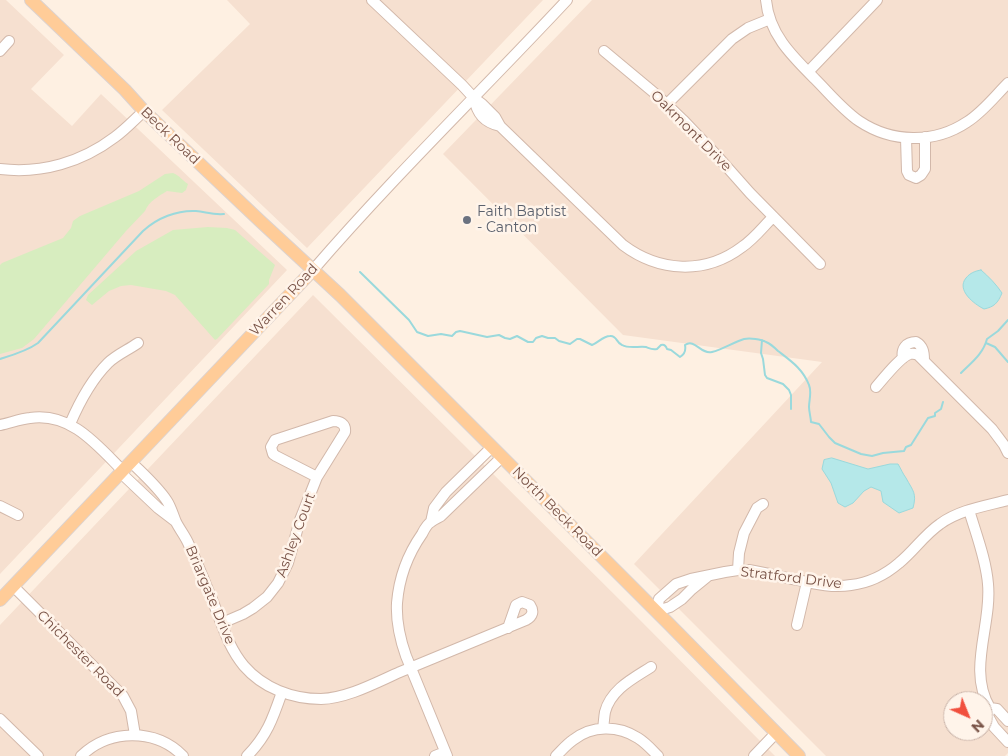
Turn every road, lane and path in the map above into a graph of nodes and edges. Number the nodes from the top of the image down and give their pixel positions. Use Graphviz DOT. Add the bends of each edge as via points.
graph roads {
  1 [pos="30,0"];
  2 [pos="372,0"];
  3 [pos="766,0"];
  4 [pos="877,0"];
  5 [pos="562,2"];
  6 [pos="770,19"];
  7 [pos="9,41"];
  8 [pos="604,50"];
  9 [pos="0,51"];
  10 [pos="808,72"];
  11 [pos="1008,83"];
  12 [pos="474,98"];
  13 [pos="666,104"];
  14 [pos="144,111"];
  15 [pos="901,137"];
  16 [pos="925,137"];
  17 [pos="0,169"];
  18 [pos="774,217"];
  19 [pos="820,264"];
  20 [pos="313,270"];
  21 [pos="138,343"];
  22 [pos="876,387"];
  23 [pos="70,424"];
  24 [pos="0,425"];
  25 [pos="492,447"];
  26 [pos="1008,453"];
  27 [pos="502,457"];
  28 [pos="125,468"];
  29 [pos="317,477"];
  30 [pos="1008,500"];
  31 [pos="764,504"];
  32 [pos="0,506"];
  33 [pos="969,510"];
  34 [pos="18,515"];
  35 [pos="430,522"];
  36 [pos="738,570"];
  37 [pos="708,576"];
  38 [pos="807,582"];
  39 [pos="13,586"];
  40 [pos="0,600"];
  41 [pos="657,611"];
  42 [pos="222,623"];
  43 [pos="798,625"];
  44 [pos="508,628"];
  45 [pos="651,667"];
  46 [pos="410,668"];
  47 [pos="983,691"];
  48 [pos="282,692"];
  49 [pos="993,708"];
  50 [pos="0,720"];
  51 [pos="1008,721"];
  52 [pos="993,725"];
  53 [pos="603,728"];
  54 [pos="776,733"];
  55 [pos="135,735"];
  56 [pos="1008,742"];
  57 [pos="446,754"];
  58 [pos="38,756"];
  59 [pos="81,756"];
  60 [pos="183,756"];
  61 [pos="247,756"];
  62 [pos="435,756"];
  63 [pos="556,756"];
  64 [pos="658,756"];
  65 [pos="754,756"];
  66 [pos="799,756"];
  1 -- 14 [label="main road, Beck Road"];
  2 -- 12 [label="street"];
  3 -- 6 [label="street"];
  4 -- 10 [label="street"];
  5 -- 12 [label="street, Warren Road"];
  6 -- 10 [label="street" via="784,46"];
  6 -- 13 [label="street" via="732,39"];
  7 -- 9 [label="street"];
  8 -- 13 [label="street, Oakmont Drive"];
  10 -- 15 [label="street" via="860,122"];
  11 -- 16 [label="street" via="966,122"];
  12 -- 18 [label="street" via="623,245 660,264 683,267 713,262 743,247"];
  12 -- 20 [label="street, Warren Road" via="387,187"];
  13 -- 18 [label="street, Oakmont Drive"];
  14 -- 17 [label="street" via="104,145 79,159 43,169"];
  14 -- 20 [label="main road, Beck Road"];
  15 -- 16 [label="street"];
  15 -- 16 [label="street" via="907,171 916,178 925,169"];
  18 -- 19 [label="street, Oakmont Drive"];
  20 -- 25 [label="main road, North Beck Road"];
  20 -- 28 [label="main road, Warren Road"];
  21 -- 23 [label="street" via="101,371"];
  22 -- 26 [label="street" via="903,358 915,354 920,356 992,429"];
  23 -- 24 [label="street, Briargate Drive" via="40,417"];
  23 -- 28 [label="street, Briargate Drive"];
  25 -- 27 [label="main road, North Beck Road"];
  25 -- 35 [label="street" via="446,492 434,508"];
  27 -- 35 [label="street" via="442,516"];
  27 -- 41 [label="main road, North Beck Road"];
  28 -- 39 [label="main road, Warren Road"];
  28 -- 42 [label="street, Briargate Drive" via="158,508 176,521"];
  29 -- 29 [label="street, Ashley Court" via="276,456 272,451 273,443 279,438 340,422 345,426 344,435"];
  29 -- 42 [label="street, Ashley Court" via="288,563 278,582 253,608"];
  30 -- 33 [label="street, Stratford Drive"];
  31 -- 36 [label="street" via="756,508 744,533"];
  32 -- 34 [label="street"];
  33 -- 38 [label="street, Stratford Drive" via="939,524 900,563 878,577 837,586"];
  33 -- 47 [label="street" via="988,585 980,663"];
  35 -- 46 [label="street" via="416,542 398,589 399,632"];
  36 -- 37 [label="street, Stratford Drive"];
  36 -- 38 [label="street, Stratford Drive"];
  37 -- 41 [label="street, Stratford Drive" via="670,608"];
  37 -- 41 [label="street, Stratford Drive" via="676,584 659,599"];
  38 -- 43 [label="street"];
  39 -- 40 [label="main road, Warren Road"];
  39 -- 55 [label="street, Chichester Road" via="123,696 132,711"];
  41 -- 54 [label="main road, North Beck Road"];
  42 -- 48 [label="street, Briargate Drive" via="232,650 244,666 261,681"];
  44 -- 46 [label="street, Briargate Drive"];
  45 -- 53 [label="street" via="615,693 605,711"];
  46 -- 48 [label="street, Briargate Drive" via="334,698 308,699"];
  46 -- 57 [label="street"];
  48 -- 61 [label="street" via="266,734"];
  49 -- 51 [label="street"];
  50 -- 58 [label="street"];
  52 -- 56 [label="street"];
  53 -- 63 [label="street" via="572,740"];
  53 -- 64 [label="street" via="632,734"];
  54 -- 65 [label="street"];
  54 -- 66 [label="main road, North Beck Road"];
  55 -- 59 [label="street" via="106,740"];
  55 -- 60 [label="street" via="165,743"];
  57 -- 62 [label="street"];
}
